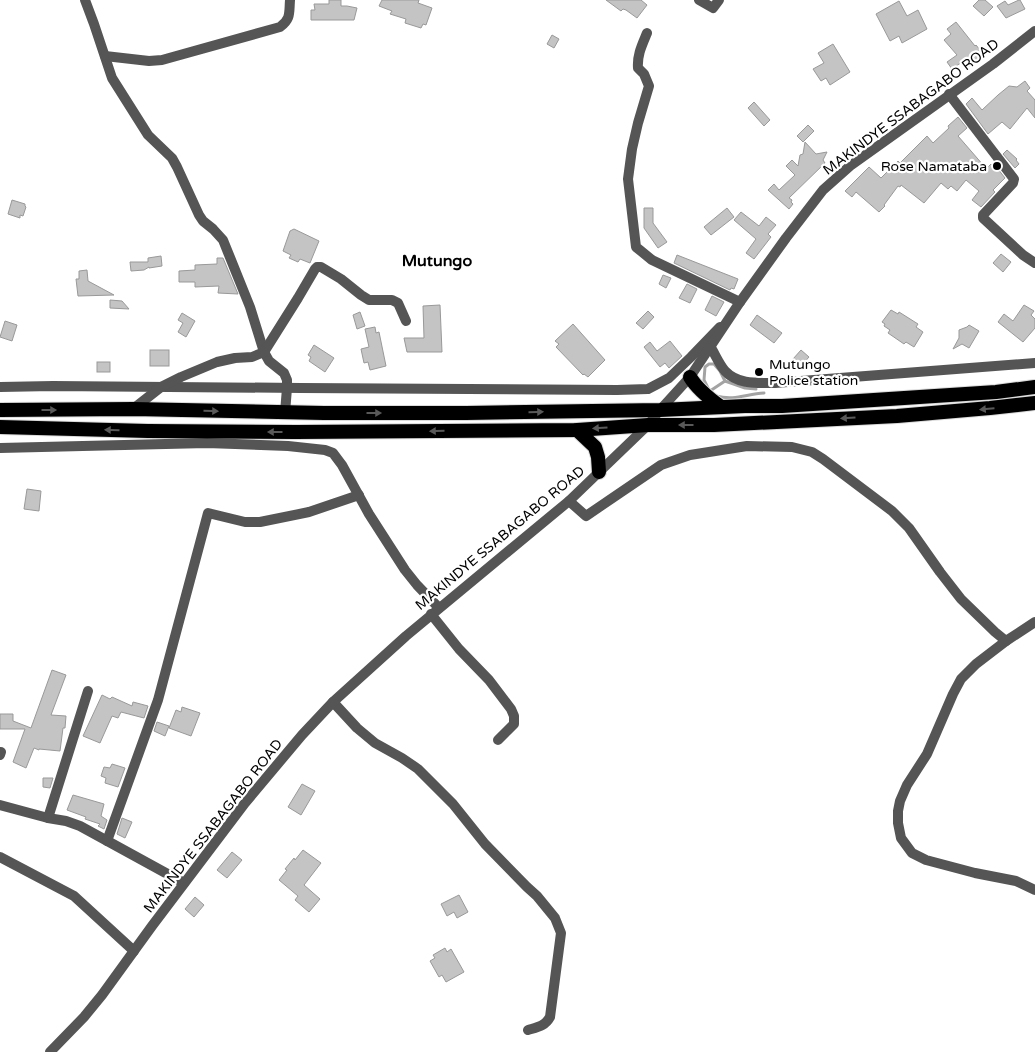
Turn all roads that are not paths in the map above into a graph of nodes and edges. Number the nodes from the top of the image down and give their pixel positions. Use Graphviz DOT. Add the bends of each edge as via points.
graph roads {
  1 [pos="85,0"];
  2 [pos="290,0"];
  3 [pos="699,0"];
  4 [pos="719,0"];
  5 [pos="1035,32"];
  6 [pos="647,33"];
  7 [pos="105,56"];
  8 [pos="949,94"];
  9 [pos="1035,262"];
  10 [pos="740,302"];
  11 [pos="731,315"];
  12 [pos="406,321"];
  13 [pos="710,346"];
  14 [pos="264,352"];
  15 [pos="1035,363"];
  16 [pos="690,377"];
  17 [pos="1035,386"];
  18 [pos="0,387"];
  19 [pos="161,387"];
  20 [pos="287,388"];
  21 [pos="1035,403"];
  22 [pos="722,407"];
  23 [pos="133,409"];
  24 [pos="0,410"];
  25 [pos="660,410"];
  26 [pos="285,413"];
  27 [pos="648,425"];
  28 [pos="0,427"];
  29 [pos="577,430"];
  30 [pos="0,448"];
  31 [pos="599,472"];
  32 [pos="359,495"];
  33 [pos="569,501"];
  34 [pos="435,611"];
  35 [pos="1035,622"];
  36 [pos="1006,641"];
  37 [pos="88,691"];
  38 [pos="333,702"];
  39 [pos="498,740"];
  40 [pos="0,805"];
  41 [pos="48,818"];
  42 [pos="107,841"];
  43 [pos="0,857"];
  44 [pos="184,883"];
  45 [pos="1035,890"];
  46 [pos="134,951"];
  47 [pos="528,1030"];
  48 [pos="50,1052"];
  1 -- 7 [label="street"];
  2 -- 7 [label="street" via="287,22 280,27 162,60"];
  3 -- 4 [label="street" via="712,8"];
  5 -- 8 [label="street, MAKINDYE SSABAGABO ROAD"];
  6 -- 10 [label="street" via="639,53 638,68 650,86 636,132 628,179 636,247 652,260"];
  7 -- 14 [label="street" via="112,78 148,135 172,158 199,215 223,240"];
  8 -- 9 [label="street" via="1014,179 983,215 984,218 1023,255"];
  8 -- 10 [label="street, MAKINDYE SSABAGABO ROAD" via="850,166 823,190"];
  10 -- 11 [label="street, MAKINDYE SSABAGABO ROAD"];
  11 -- 13 [label="street, MAKINDYE SSABAGABO ROAD"];
  11 -- 20 [label="street" via="669,378 648,389"];
  12 -- 14 [label="street" via="398,303 369,300 341,279 317,267"];
  13 -- 15 [label="street" via="726,371 736,379 750,383"];
  13 -- 16 [label="street, MAKINDYE SSABAGABO ROAD"];
  14 -- 19 [label="street" via="217,362"];
  14 -- 20 [label="street" via="269,361 284,373"];
  16 -- 22 [label="highway"];
  16 -- 25 [label="street, MAKINDYE SSABAGABO ROAD"];
  17 -- 22 [label="highway" via="996,392"];
  18 -- 19 [label="street"];
  19 -- 20 [label="street"];
  19 -- 23 [label="street"];
  20 -- 26 [label="street"];
  21 -- 27 [label="highway, one-way" via="897,416"];
  22 -- 25 [label="highway"];
  24 -- 23 [label="highway, one-way"];
  23 -- 26 [label="highway, one-way"];
  26 -- 25 [label="highway, one-way"];
  25 -- 27 [label="street, MAKINDYE SSABAGABO ROAD"];
  27 -- 29 [label="highway, one-way"];
  27 -- 31 [label="street, MAKINDYE SSABAGABO ROAD"];
  29 -- 28 [label="highway, one-way" via="305,432"];
  29 -- 31 [label="highway" via="595,447"];
  30 -- 32 [label="street" via="207,443 325,450 333,453"];
  31 -- 33 [label="street, MAKINDYE SSABAGABO ROAD"];
  32 -- 34 [label="street" via="405,570"];
  32 -- 42 [label="street" via="309,512 260,522 245,522 208,513 158,700"];
  33 -- 34 [label="street, MAKINDYE SSABAGABO ROAD"];
  33 -- 36 [label="street" via="586,516 661,465 690,455 747,446 812,452 892,511 909,528 961,599"];
  34 -- 38 [label="street, MAKINDYE SSABAGABO ROAD"];
  34 -- 39 [label="street" via="460,648 511,709 514,724"];
  35 -- 36 [label="street"];
  36 -- 45 [label="street" via="961,679 927,754 907,785 900,801 898,823 906,846 926,860 1016,881"];
  37 -- 41 [label="street"];
  38 -- 44 [label="street, MAKINDYE SSABAGABO ROAD" via="302,735"];
  38 -- 47 [label="street" via="375,743 418,769 555,918 561,933 550,1017 541,1027"];
  40 -- 41 [label="street"];
  41 -- 42 [label="street" via="75,824"];
  42 -- 44 [label="street"];
  43 -- 46 [label="street" via="74,896"];
  44 -- 46 [label="street, MAKINDYE SSABAGABO ROAD"];
  46 -- 48 [label="street, MAKINDYE SSABAGABO ROAD" via="84,1017"];
}
